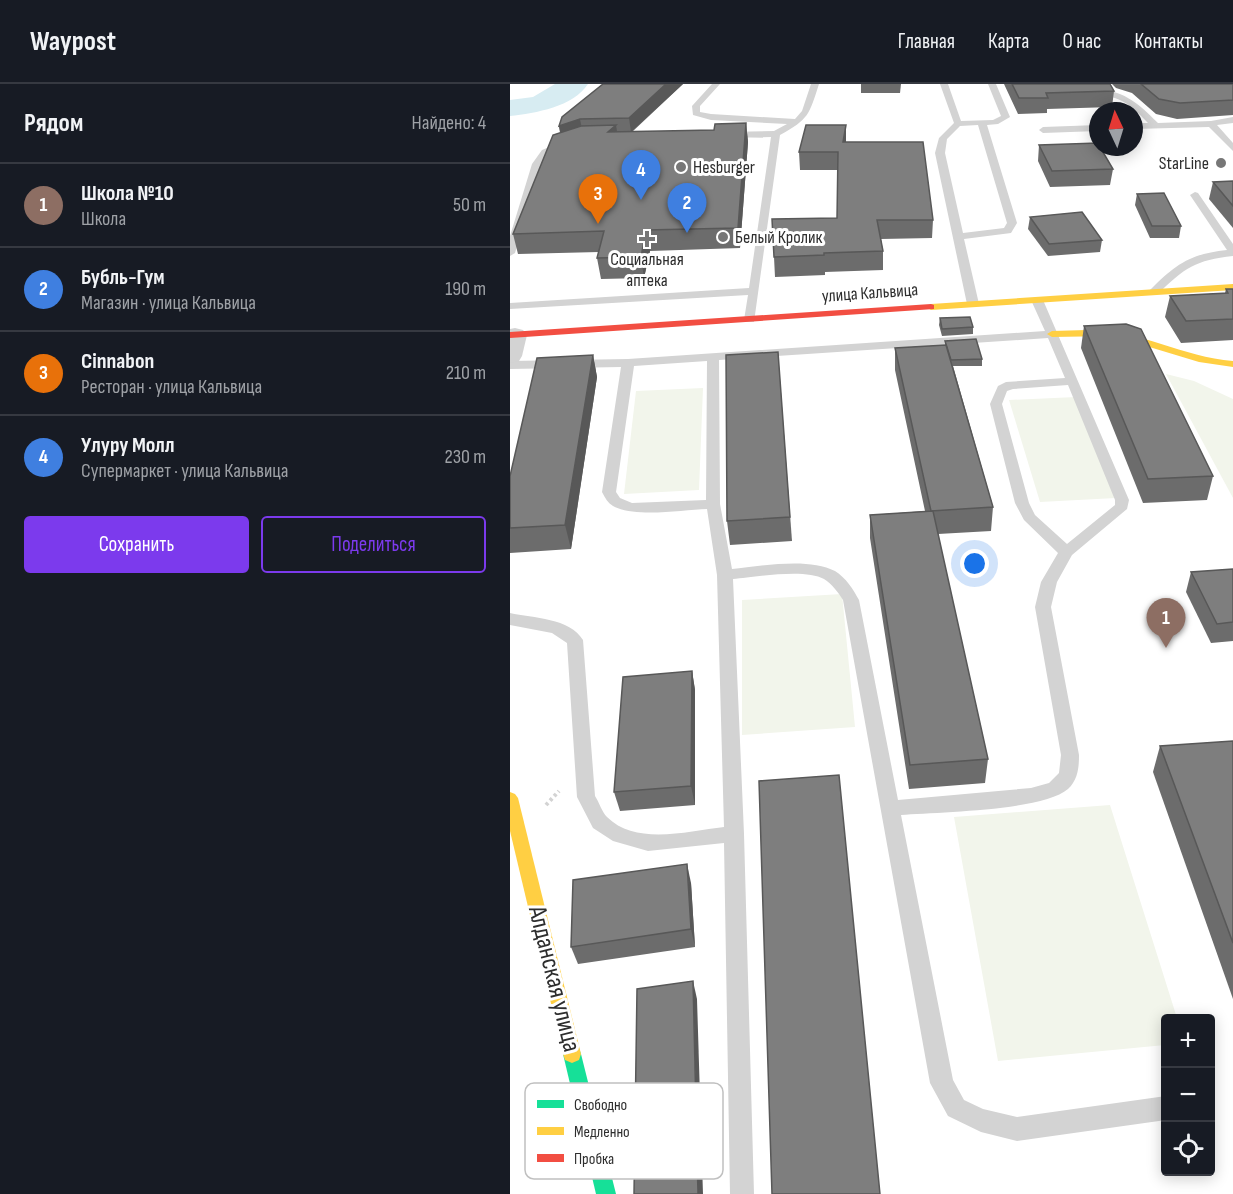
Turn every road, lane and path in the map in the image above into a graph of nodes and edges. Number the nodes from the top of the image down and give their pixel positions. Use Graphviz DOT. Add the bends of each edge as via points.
graph roads {
  1 [pos="716,84"];
  2 [pos="815,84"];
  3 [pos="944,84"];
  4 [pos="992,84"];
  5 [pos="1077,92"];
  6 [pos="1233,120"];
  7 [pos="797,122"];
  8 [pos="982,123"];
  9 [pos="958,124"];
  10 [pos="1211,124"];
  11 [pos="1143,126"];
  12 [pos="1156,126"];
  13 [pos="1089,128"];
  14 [pos="1043,130"];
  15 [pos="776,134"];
  16 [pos="717,135"];
  17 [pos="573,142"];
  18 [pos="1233,148"];
  19 [pos="1195,195"];
  20 [pos="960,236"];
  21 [pos="510,253"];
  22 [pos="1233,253"];
  23 [pos="1233,287"];
  24 [pos="754,291"];
  25 [pos="1154,292"];
  26 [pos="1036,300"];
  27 [pos="973,304"];
  28 [pos="510,306"];
  29 [pos="750,320"];
  30 [pos="1052,334"];
  31 [pos="512,342"];
  32 [pos="712,357"];
  33 [pos="628,363"];
  34 [pos="1233,364"];
  35 [pos="510,365"];
  36 [pos="1073,381"];
  37 [pos="713,504"];
  38 [pos="1067,552"];
  39 [pos="725,575"];
  40 [pos="510,619"];
  41 [pos="510,798"];
  42 [pos="891,808"];
  43 [pos="734,834"];
  44 [pos="579,1083"];
  45 [pos="1161,1109"];
  46 [pos="602,1179"];
  47 [pos="606,1194"];
  48 [pos="741,1194"];
  1 -- 7 [label="lane" via="696,106 696,113"];
  2 -- 7 [label="lane" via="806,112"];
  3 -- 9 [label="lane"];
  4 -- 8 [label="lane" via="1006,117"];
  5 -- 12 [label="lane" via="1113,92 1127,97"];
  6 -- 10 [label="lane"];
  7 -- 15 [label="lane"];
  8 -- 9 [label="lane"];
  8 -- 20 [label="lane" via="1012,223 1007,231"];
  9 -- 20 [label="lane" via="943,138 940,153"];
  10 -- 12 [label="lane"];
  10 -- 18 [label="lane"];
  11 -- 12 [label="lane"];
  13 -- 14 [label="lane"];
  15 -- 16 [label="lane"];
  15 -- 24 [label="lane"];
  17 -- 21 [label="lane" via="545,152 537,164"];
  19 -- 22 [label="lane"];
  20 -- 27 [label="lane"];
  22 -- 25 [label="lane" via="1183,263"];
  23 -- 25 [label="street, улица Кальвица"];
  24 -- 28 [label="lane"];
  24 -- 29 [label="lane"];
  25 -- 26 [label="street, улица Кальвица"];
  26 -- 27 [label="street, улица Кальвица"];
  26 -- 30 [label="lane"];
  27 -- 29 [label="street, улица Кальвица"];
  29 -- 31 [label="street, улица Кальвица"];
  30 -- 32 [label="lane"];
  30 -- 34 [label="street" via="1122,335 1194,362"];
  30 -- 36 [label="lane"];
  32 -- 33 [label="lane"];
  32 -- 37 [label="lane"];
  33 -- 35 [label="lane"];
  33 -- 37 [label="lane" via="611,497 632,507"];
  36 -- 38 [label="lane" via="1122,506"];
  36 -- 38 [label="lane" via="1010,385 1002,389 996,404 1022,503 1029,517"];
  37 -- 39 [label="lane"];
  38 -- 42 [label="lane" via="1049,582 1043,607 1070,755 1071,769 1065,782 1031,796"];
  39 -- 42 [label="lane" via="810,570 842,585 851,600"];
  39 -- 43 [label="lane"];
  40 -- 43 [label="lane" via="557,628 575,640 586,797 600,822 620,835 648,843"];
  41 -- 44 [label="street, Алданская улица"];
  42 -- 45 [label="lane" via="942,1083 956,1107 981,1120 1017,1129"];
  43 -- 48 [label="lane"];
  46 -- 47 [label="street, Алданская улица"];
}
